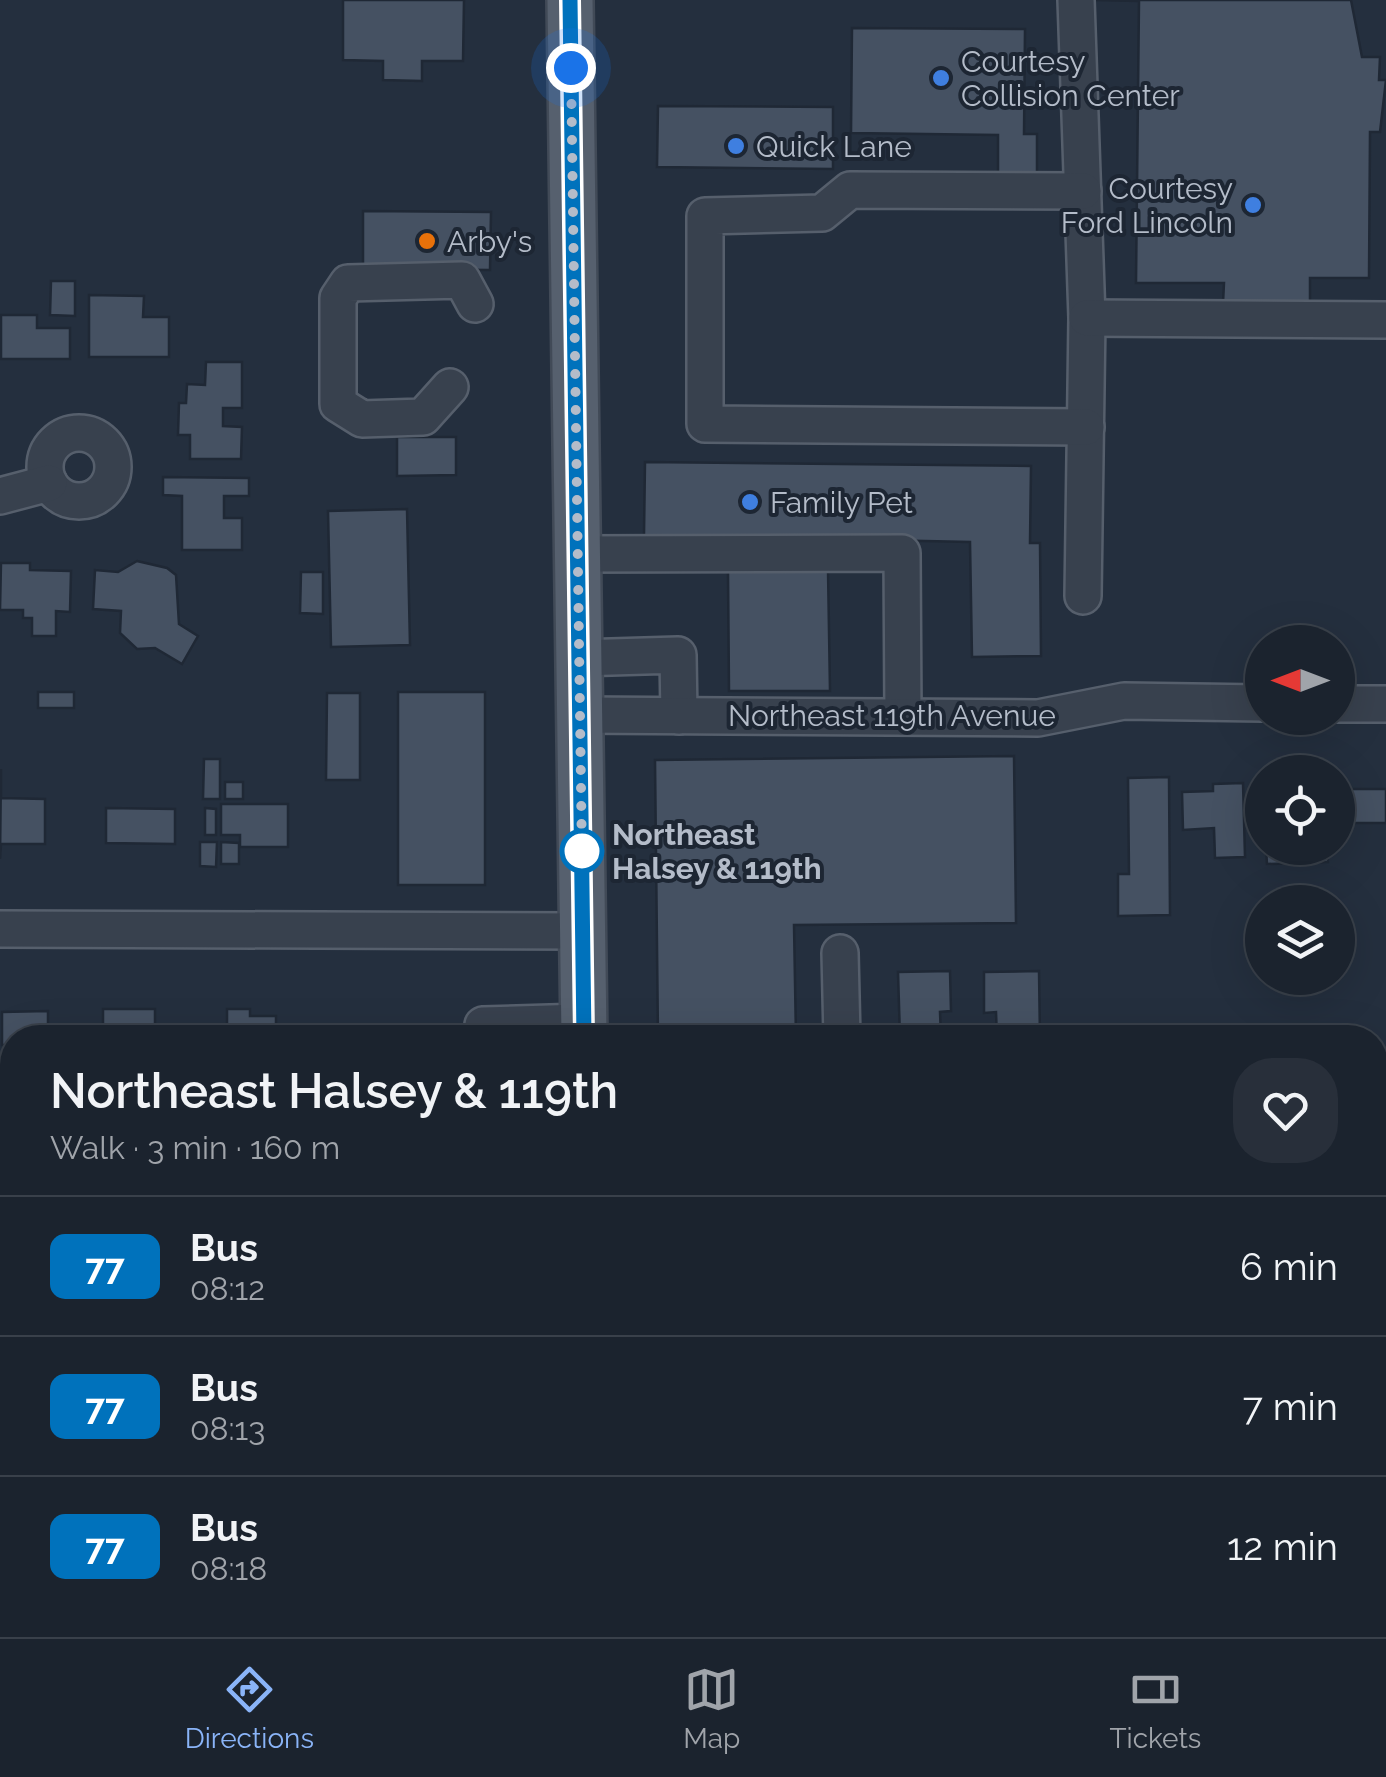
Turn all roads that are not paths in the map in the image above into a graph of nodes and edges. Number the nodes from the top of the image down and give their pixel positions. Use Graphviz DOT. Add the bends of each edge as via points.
graph roads {
  1 [pos="570,0"];
  2 [pos="1076,0"];
  3 [pos="1083,190"];
  4 [pos="475,304"];
  5 [pos="1087,318"];
  6 [pos="1386,320"];
  7 [pos="450,387"];
  8 [pos="1086,427"];
  9 [pos="49,483"];
  10 [pos="0,496"];
  11 [pos="578,554"];
  12 [pos="1083,596"];
  13 [pos="578,658"];
  14 [pos="1245,703"];
  15 [pos="1355,704"];
  16 [pos="1386,704"];
  17 [pos="580,716"];
  18 [pos="679,716"];
  19 [pos="902,717"];
  20 [pos="0,929"];
  21 [pos="582,931"];
  22 [pos="840,953"];
  23 [pos="583,1025"];
  24 [pos="842,1025"];
  1 -- 11 [label="main road"];
  2 -- 3 [label="street"];
  3 -- 5 [label="street"];
  3 -- 8 [label="street" via="850,190 822,212 704,216 705,424"];
  4 -- 7 [label="street" via="462,280 348,282 338,298 338,404 362,419 423,417"];
  5 -- 6 [label="street"];
  5 -- 8 [label="street"];
  8 -- 12 [label="street"];
  9 -- 10 [label="street"];
  11 -- 13 [label="main road"];
  11 -- 19 [label="street" via="902,553"];
  13 -- 17 [label="main road"];
  13 -- 18 [label="street" via="678,655"];
  14 -- 19 [label="street, Northeast 119th Avenue" via="1124,701 1038,718"];
  15 -- 16 [label="street"];
  17 -- 18 [label="street, Northeast 119th Avenue"];
  17 -- 21 [label="main road"];
  18 -- 19 [label="street, Northeast 119th Avenue"];
  20 -- 21 [label="street"];
  21 -- 23 [label="main road"];
  22 -- 24 [label="street"];
}
